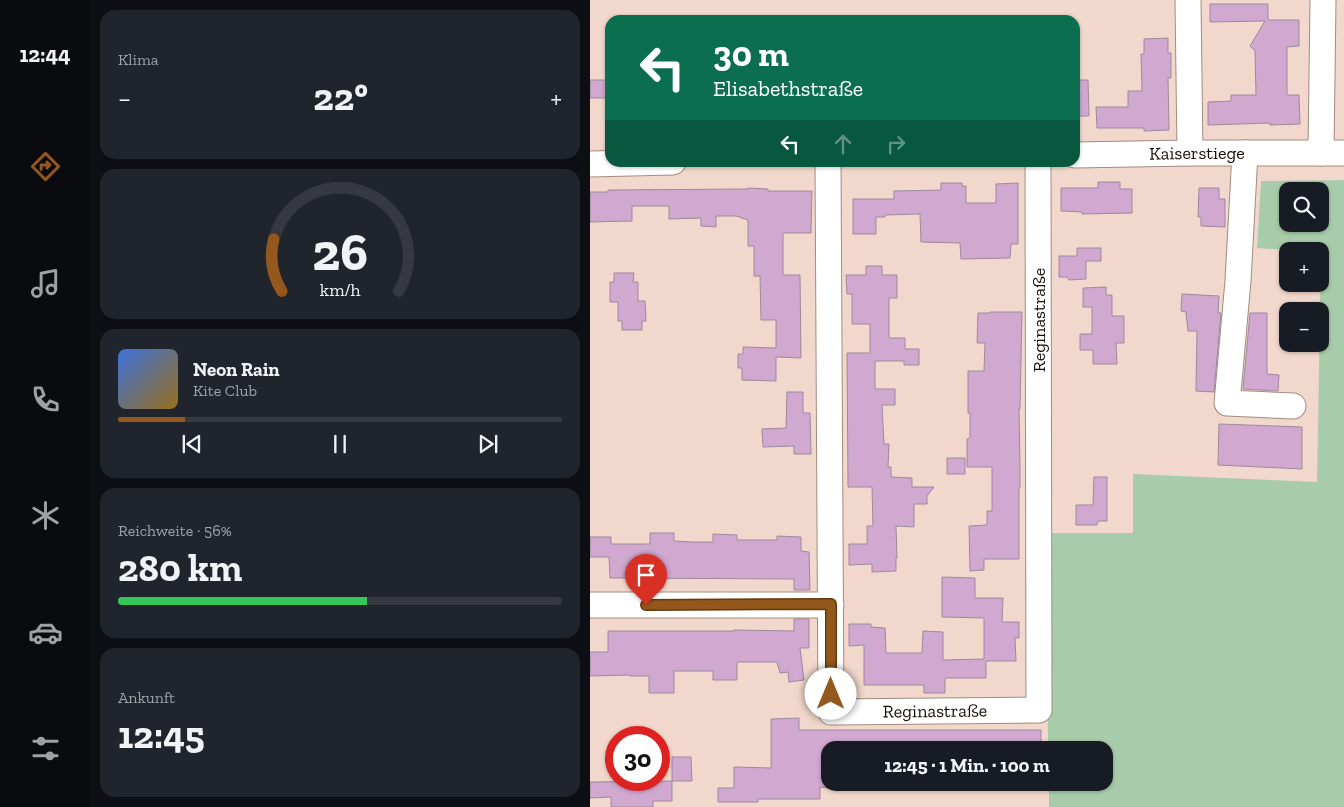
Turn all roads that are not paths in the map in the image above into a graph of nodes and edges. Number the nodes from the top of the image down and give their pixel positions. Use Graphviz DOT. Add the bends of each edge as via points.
graph roads {
  1 [pos="1188,0"];
  2 [pos="1324,0"];
  3 [pos="1190,153"];
  4 [pos="1245,153"];
  5 [pos="1332,153"];
  6 [pos="1080,156"];
  7 [pos="590,164"];
  8 [pos="605,164"];
  9 [pos="828,167"];
  10 [pos="1038,167"];
  11 [pos="1293,406"];
  12 [pos="831,604"];
  13 [pos="590,605"];
  1 -- 3 [label="street"];
  2 -- 5 [label="street, Kaiserstiege"];
  3 -- 4 [label="street, Kaiserstiege"];
  3 -- 6 [label="street, Kaiserstiege"];
  4 -- 5 [label="street, Kaiserstiege"];
  4 -- 11 [label="street" via="1227,403"];
  7 -- 8 [label="street"];
  9 -- 12 [label="street, Reginastraße"];
  10 -- 12 [label="street, Reginastraße" via="1039,710 831,712"];
  12 -- 13 [label="street"];
}
